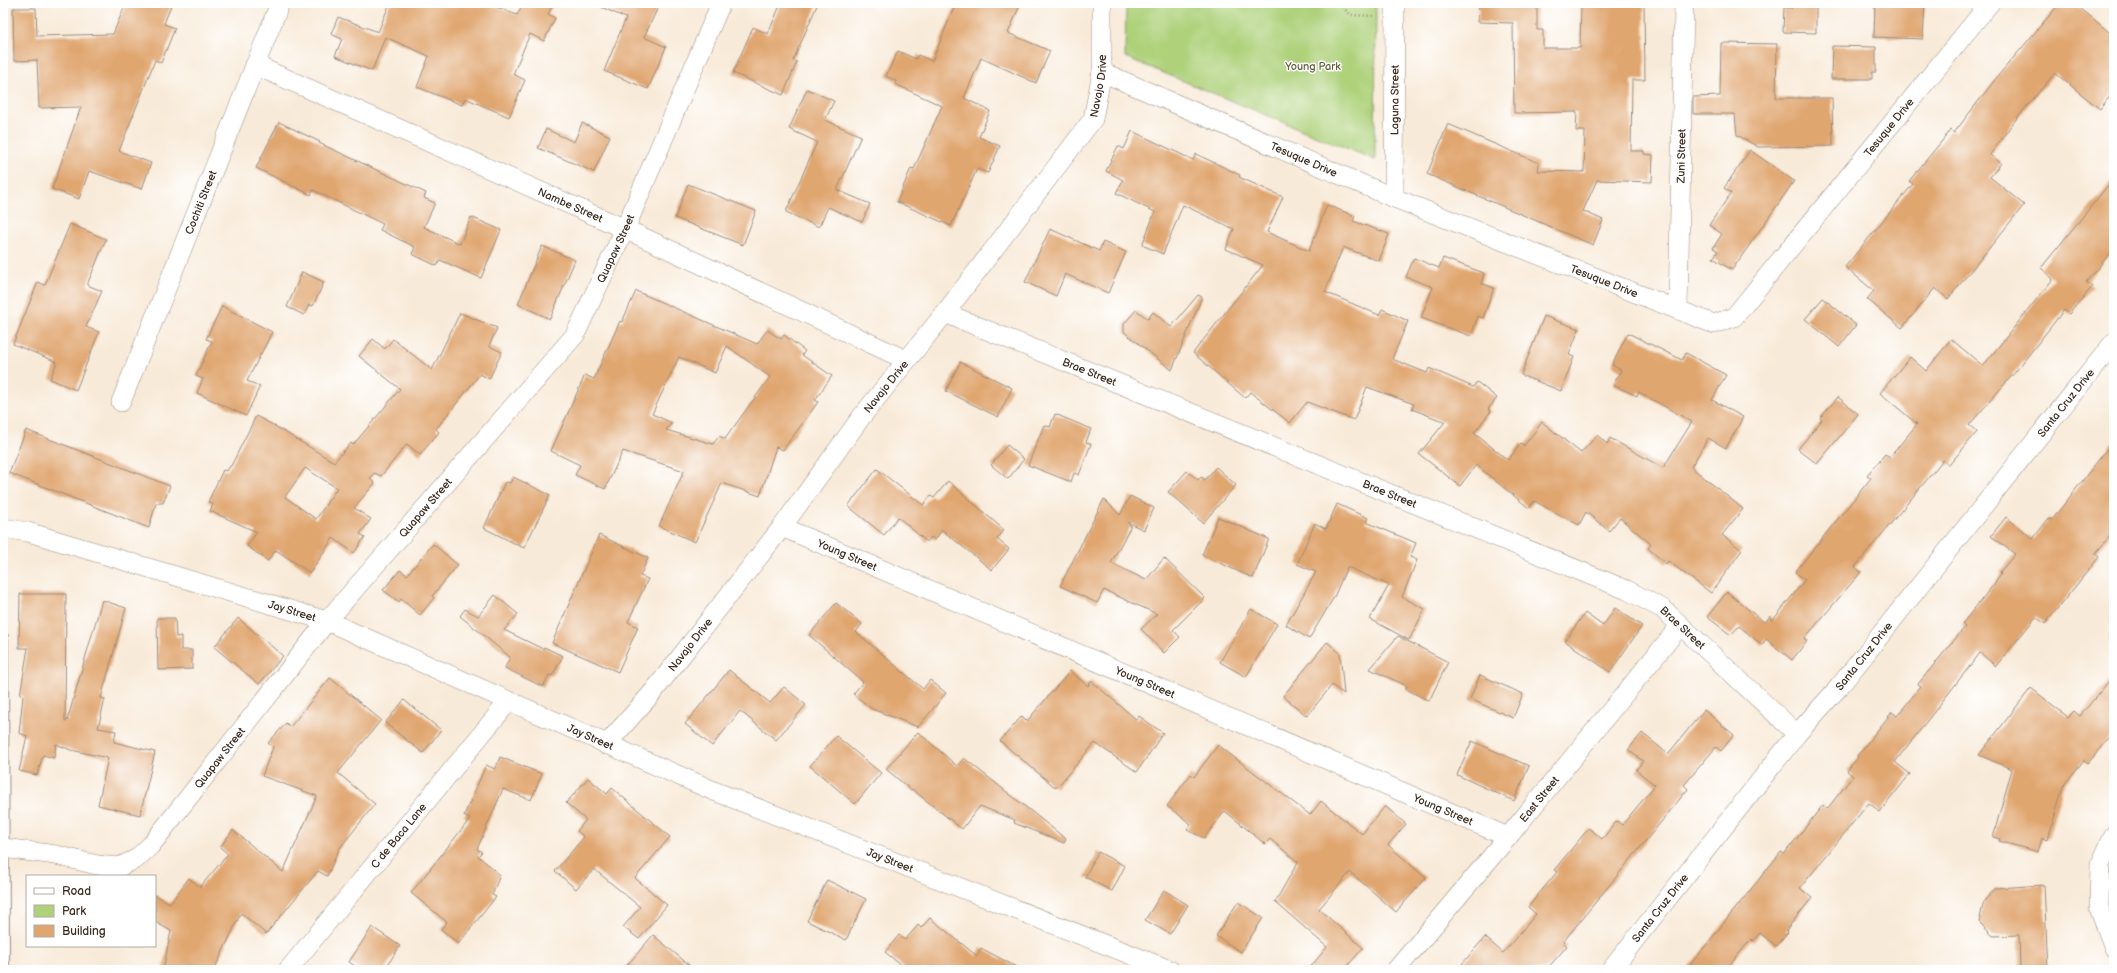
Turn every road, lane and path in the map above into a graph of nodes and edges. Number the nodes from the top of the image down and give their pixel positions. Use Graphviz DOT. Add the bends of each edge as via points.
graph roads {
  1 [pos="280,3"];
  2 [pos="721,3"];
  3 [pos="1102,3"];
  4 [pos="1343,3"];
  5 [pos="1395,3"];
  6 [pos="1684,3"];
  7 [pos="1990,3"];
  8 [pos="1379,16"];
  9 [pos="255,65"];
  10 [pos="1102,72"];
  11 [pos="1394,198"];
  12 [pos="625,229"];
  13 [pos="1678,310"];
  14 [pos="945,313"];
  15 [pos="2114,342"];
  16 [pos="906,360"];
  17 [pos="121,402"];
  18 [pos="782,527"];
  19 [pos="3,528"];
  20 [pos="327,621"];
  21 [pos="1680,626"];
  22 [pos="3,637"];
  23 [pos="508,702"];
  24 [pos="1797,734"];
  25 [pos="606,745"];
  26 [pos="2114,834"];
  27 [pos="1508,837"];
  28 [pos="4,848"];
  29 [pos="2114,948"];
  30 [pos="4,970"];
  31 [pos="288,970"];
  32 [pos="1170,970"];
  33 [pos="1396,970"];
  34 [pos="1611,970"];
  1 -- 9 [label="street, Cochiti Street"];
  2 -- 12 [label="street, Quapaw Street"];
  3 -- 10 [label="street, Navajo Drive"];
  4 -- 8 [label="path" via="1344,9 1351,15"];
  5 -- 11 [label="street, Laguna Street"];
  6 -- 13 [label="street, Zuni Street"];
  7 -- 13 [label="street, Tesuque Drive" via="1734,317 1714,324"];
  9 -- 12 [label="street, Nambe Street"];
  9 -- 17 [label="street, Cochiti Street"];
  10 -- 11 [label="street, Tesuque Drive"];
  10 -- 14 [label="street, Navajo Drive" via="1092,119"];
  11 -- 13 [label="street, Tesuque Drive"];
  12 -- 16 [label="street, Nambe Street"];
  12 -- 20 [label="street, Quapaw Street" via="576,335"];
  14 -- 16 [label="street, Navajo Drive"];
  14 -- 21 [label="street, Brae Street" via="1627,590 1663,609"];
  15 -- 24 [label="street, Santa Cruz Drive" via="1839,687"];
  16 -- 18 [label="street, Navajo Drive"];
  18 -- 25 [label="street, Navajo Drive" via="653,692"];
  18 -- 27 [label="street, Young Street"];
  19 -- 20 [label="street, Jay Street" via="28,532"];
  20 -- 23 [label="street, Jay Street"];
  20 -- 28 [label="street, Quapaw Street" via="151,845 136,859 118,867"];
  21 -- 24 [label="street, Brae Street"];
  21 -- 27 [label="street, East Street"];
  22 -- 28 [label="lane"];
  23 -- 25 [label="street, Jay Street"];
  23 -- 31 [label="street, C de Baca Lane"];
  24 -- 34 [label="street, Santa Cruz Drive"];
  25 -- 32 [label="street, Jay Street" via="714,791"];
  26 -- 29 [label="street" via="2100,865 2099,908"];
  27 -- 33 [label="street, East Street"];
  28 -- 30 [label="lane"];
}
